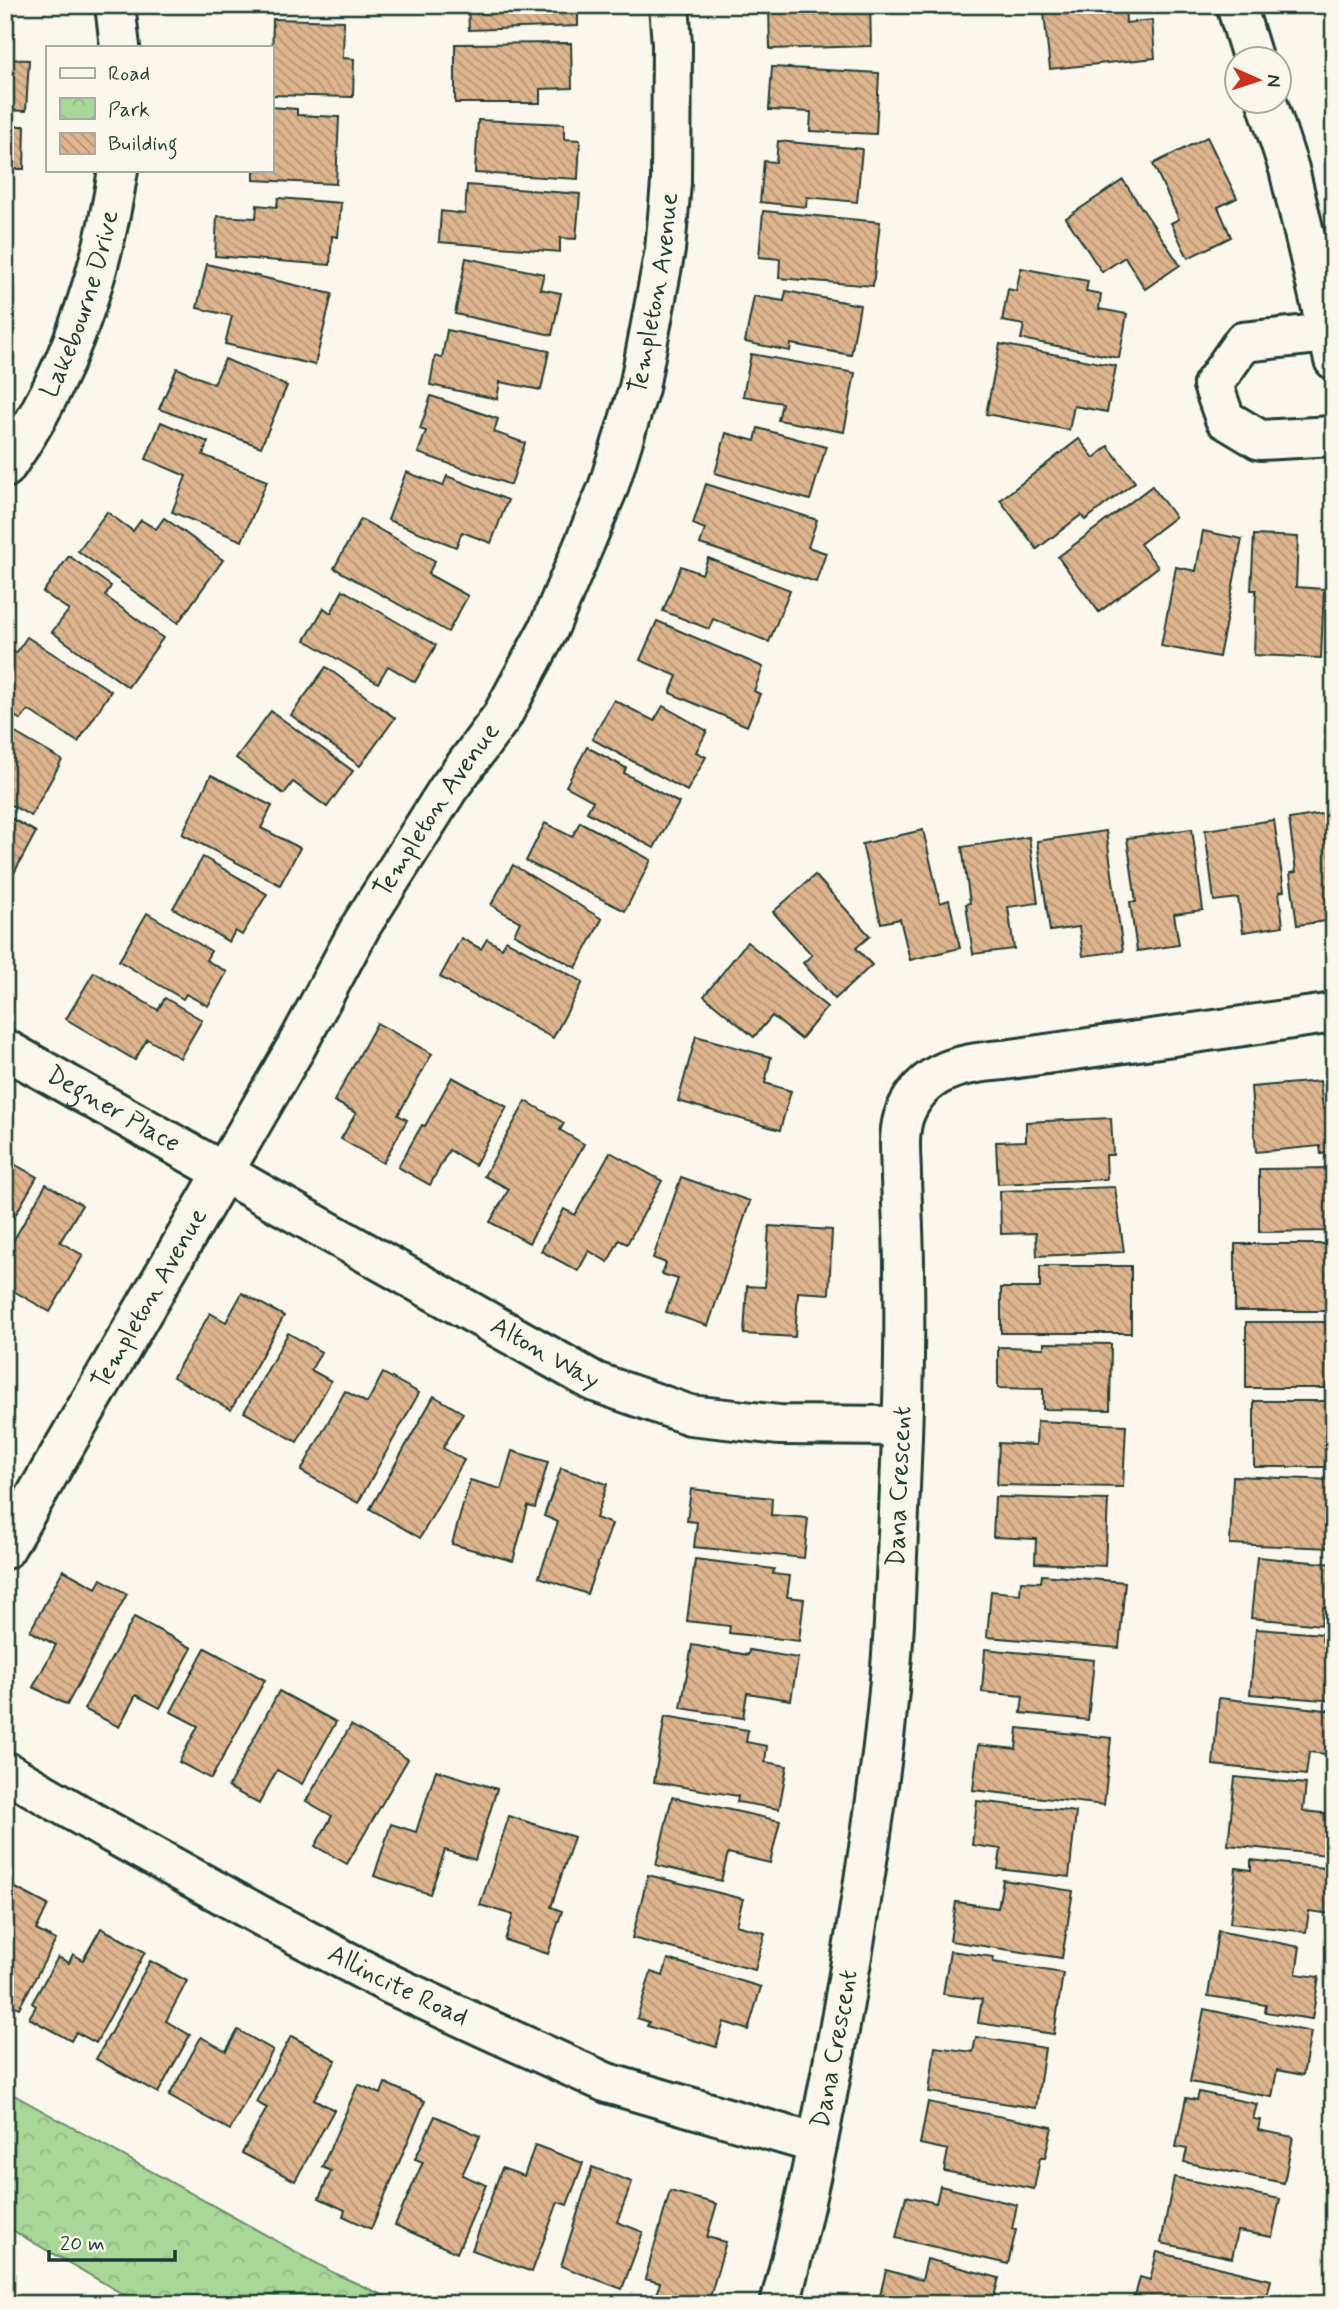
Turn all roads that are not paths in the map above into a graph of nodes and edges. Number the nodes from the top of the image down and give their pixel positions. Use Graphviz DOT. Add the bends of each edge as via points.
graph roads {
  1 [pos="115,5"];
  2 [pos="669,5"];
  3 [pos="1236,5"];
  4 [pos="120,46"];
  5 [pos="1249,46"];
  6 [pos="1272,116"];
  7 [pos="118,172"];
  8 [pos="1331,347"];
  9 [pos="1334,436"];
  10 [pos="5,468"];
  11 [pos="1334,1013"];
  12 [pos="5,1049"];
  13 [pos="222,1172"];
  14 [pos="902,1426"];
  15 [pos="5,1549"];
  16 [pos="5,1771"];
  17 [pos="817,2144"];
  18 [pos="780,2304"];
  1 -- 4 [label="street"];
  2 -- 13 [label="street, Templeton Avenue" via="671,183 666,250 639,388 608,488 548,630 502,716 448,789 361,926"];
  3 -- 5 [label="street"];
  6 -- 8 [label="street" via="1289,169"];
  7 -- 10 [label="street, Lakebourne Drive" via="103,247 80,321 61,370"];
  8 -- 9 [label="street" via="1243,342 1213,385 1225,419 1260,440"];
  11 -- 14 [label="street, Dana Crescent" via="974,1062 939,1073 918,1088 904,1115 900,1139"];
  12 -- 13 [label="street, Degner Place"];
  13 -- 14 [label="street, Alton Way" via="595,1382 690,1415 779,1425"];
  13 -- 15 [label="street, Templeton Avenue"];
  14 -- 17 [label="street, Dana Crescent" via="893,1628 879,1781 843,2016"];
  16 -- 17 [label="street, Allincite Road" via="272,1922 483,2027 607,2082"];
  17 -- 18 [label="street, Dana Crescent"];
}
